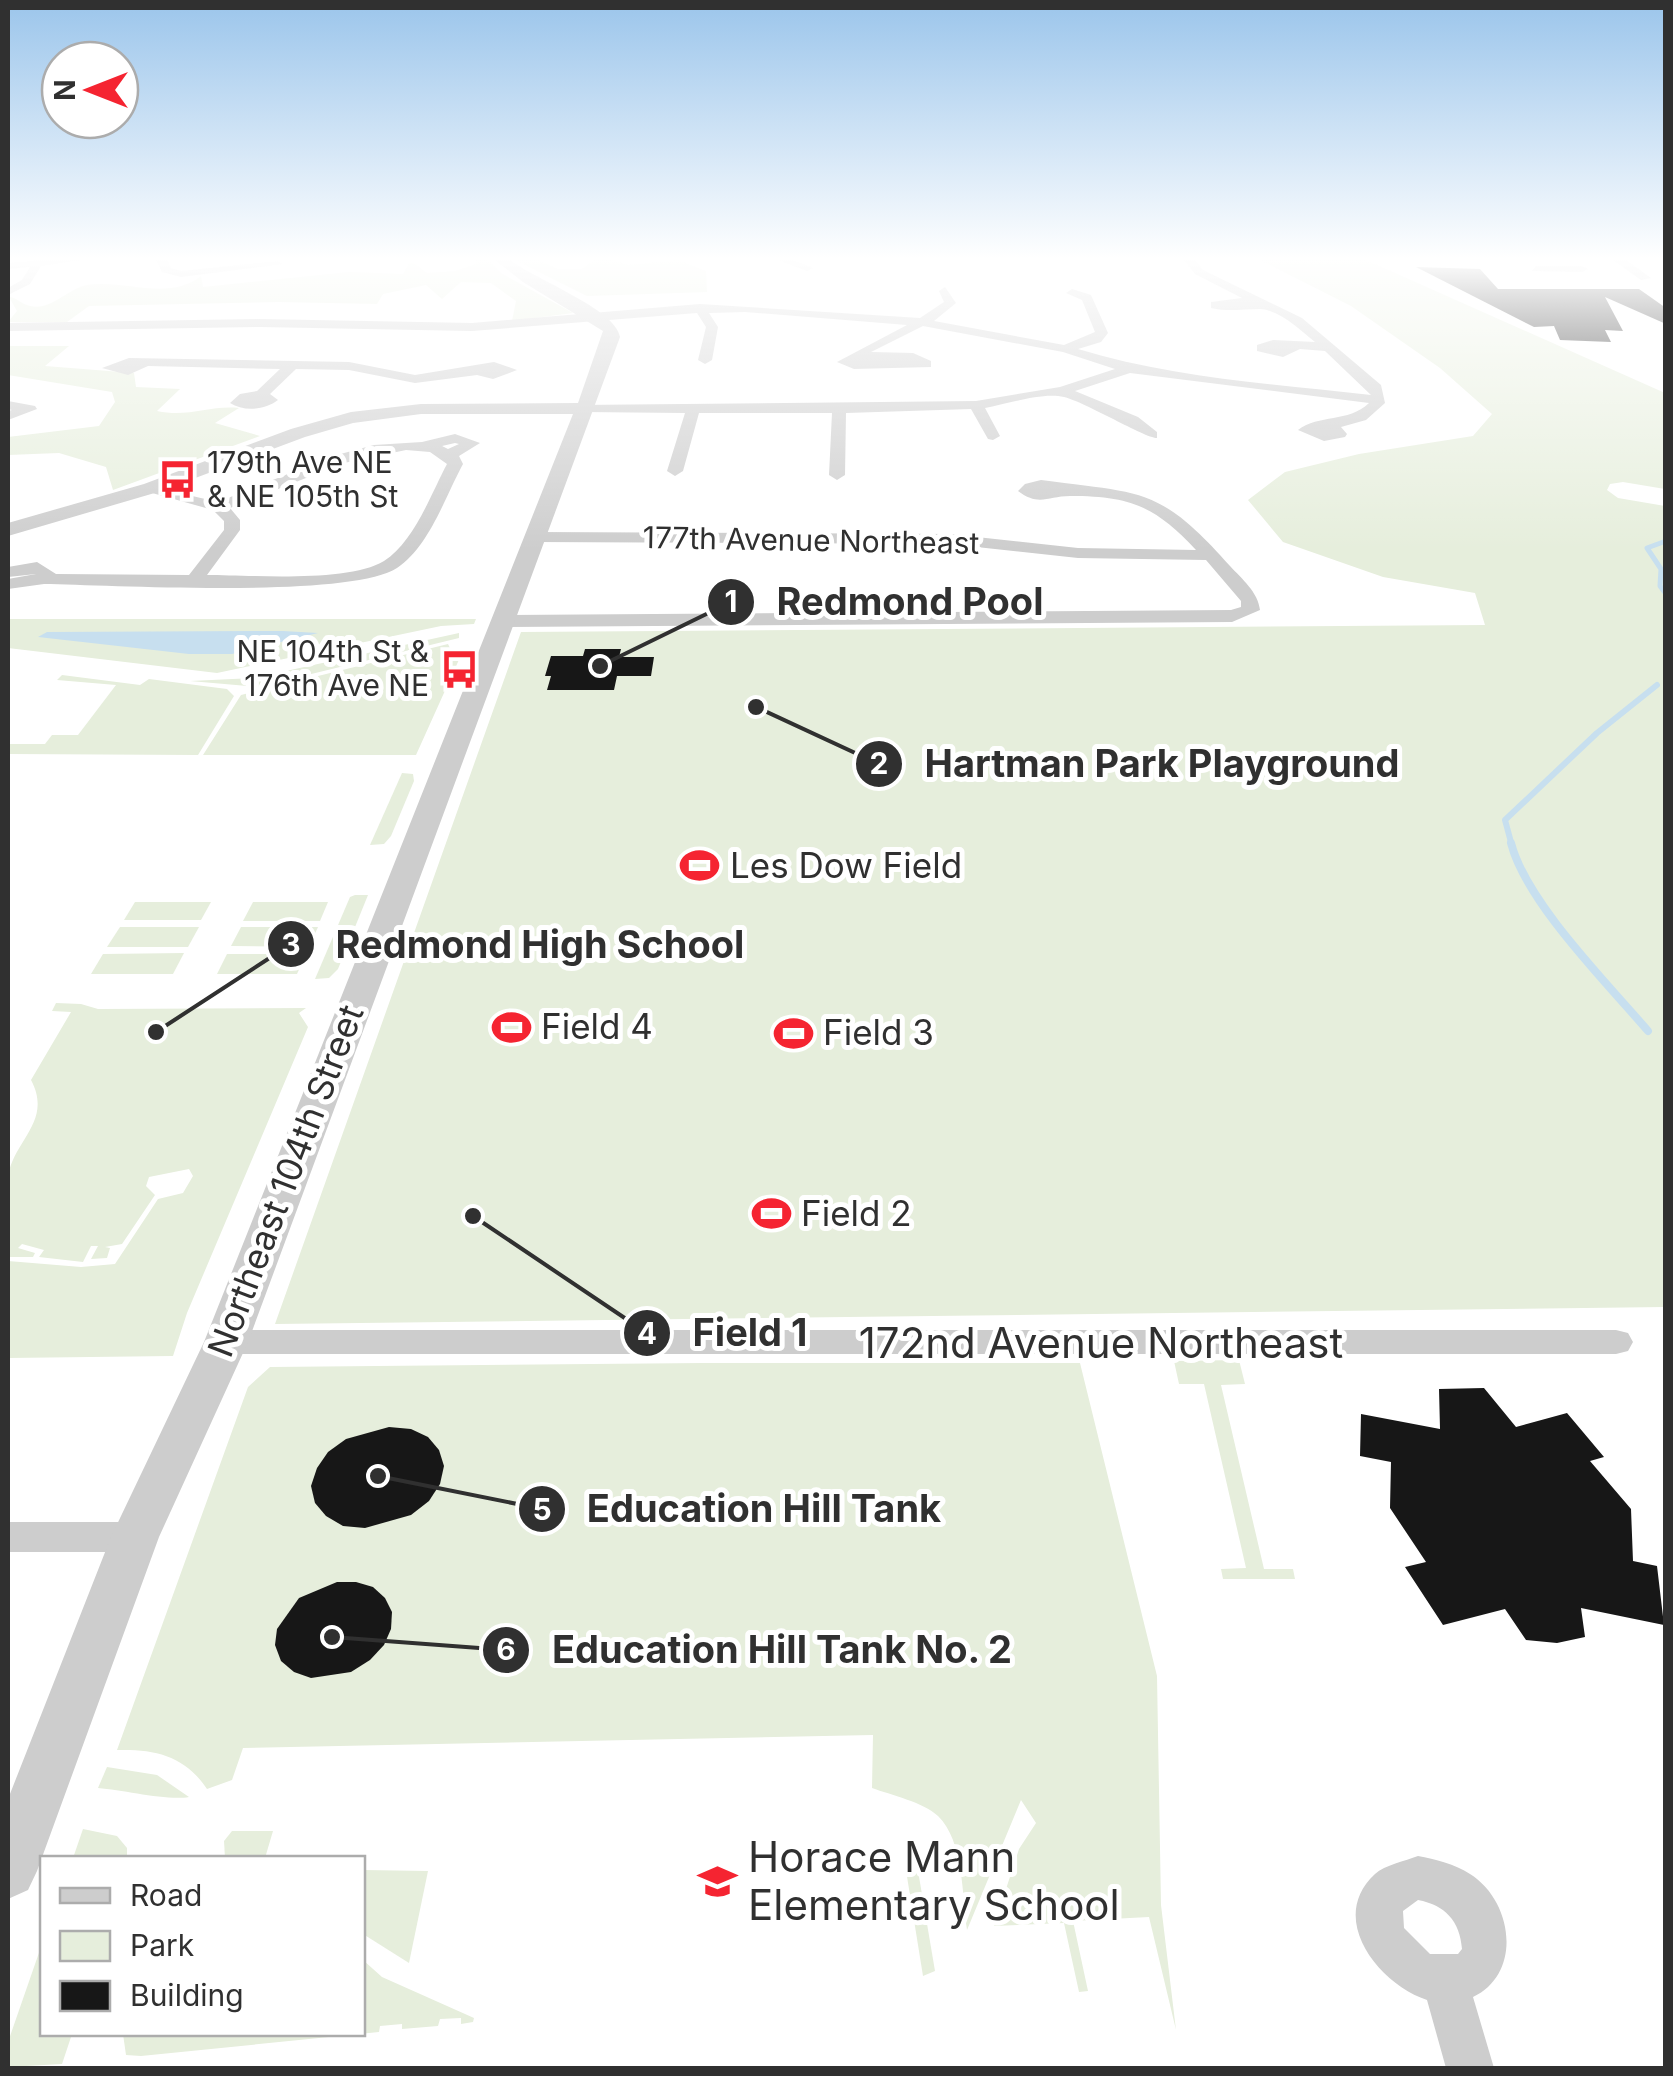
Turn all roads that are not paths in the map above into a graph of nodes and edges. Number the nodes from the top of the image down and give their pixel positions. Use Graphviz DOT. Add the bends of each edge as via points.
graph roads {
  1 [pos="604,357"];
  2 [pos="706,357"];
  3 [pos="861,357"];
  4 [pos="886,357"];
  5 [pos="1088,357"];
  6 [pos="1340,357"];
  7 [pos="705,360"];
  8 [pos="142,364"];
  9 [pos="291,366"];
  10 [pos="1129,370"];
  11 [pos="477,371"];
  12 [pos="415,378"];
  13 [pos="1062,391"];
  14 [pos="261,395"];
  15 [pos="1380,400"];
  16 [pos="976,405"];
  17 [pos="8,406"];
  18 [pos="584,408"];
  19 [pos="693,408"];
  20 [pos="838,409"];
  21 [pos="421,410"];
  22 [pos="8,416"];
  23 [pos="1333,427"];
  24 [pos="1152,435"];
  25 [pos="993,436"];
  26 [pos="438,450"];
  27 [pos="674,472"];
  28 [pos="836,475"];
  29 [pos="150,488"];
  30 [pos="1064,491"];
  31 [pos="219,507"];
  32 [pos="8,530"];
  33 [pos="534,537"];
  34 [pos="1208,555"];
  35 [pos="8,572"];
  36 [pos="42,578"];
  37 [pos="194,580"];
  38 [pos="8,584"];
  39 [pos="500,621"];
  40 [pos="226,1342"];
  41 [pos="1616,1342"];
  42 [pos="135,1537"];
  43 [pos="8,1538"];
  44 [pos="8,1871"];
  45 [pos="1446,1981"];
  46 [pos="1470,2068"];
  1 -- 18 [label="street, Northeast 104th Street"];
  2 -- 7 [label="street"];
  3 -- 4 [label="street" via="844,362 926,364"];
  5 -- 10 [label="street"];
  6 -- 15 [label="street" via="1376,388"];
  8 -- 9 [label="street"];
  9 -- 12 [label="street" via="348,366"];
  9 -- 14 [label="street"];
  10 -- 13 [label="street"];
  10 -- 15 [label="street"];
  11 -- 12 [label="street"];
  12 -- 21 [label="street"];
  13 -- 16 [label="street"];
  13 -- 24 [label="street" via="1133,420"];
  15 -- 23 [label="street"];
  16 -- 20 [label="street"];
  16 -- 25 [label="street"];
  17 -- 22 [label="street" via="30,409"];
  18 -- 19 [label="street"];
  18 -- 21 [label="street"];
  18 -- 33 [label="street, Northeast 104th Street"];
  19 -- 20 [label="street"];
  19 -- 27 [label="street"];
  20 -- 28 [label="street"];
  21 -- 29 [label="street" via="314,428"];
  26 -- 26 [label="street" via="472,445 449,439"];
  26 -- 31 [label="street" via="370,449"];
  26 -- 37 [label="street" via="455,464 412,544 387,571 362,580"];
  29 -- 31 [label="street"];
  29 -- 32 [label="street"];
  30 -- 34 [label="street" via="1121,493 1154,503"];
  31 -- 37 [label="street" via="232,530"];
  33 -- 34 [label="street, 177th Avenue Northeast" via="950,540 1078,553"];
  33 -- 39 [label="street, Northeast 104th Street"];
  34 -- 39 [label="street" via="1250,600 1251,610 1232,616"];
  35 -- 36 [label="street" via="37,567 47,570"];
  36 -- 37 [label="street"];
  36 -- 38 [label="street"];
  39 -- 40 [label="street, Northeast 104th Street"];
  40 -- 41 [label="street, 172nd Avenue Northeast"];
  40 -- 42 [label="street, Northeast 104th Street"];
  42 -- 43 [label="street"];
  42 -- 44 [label="street, Northeast 104th Street"];
  45 -- 46 [label="street"];
}
